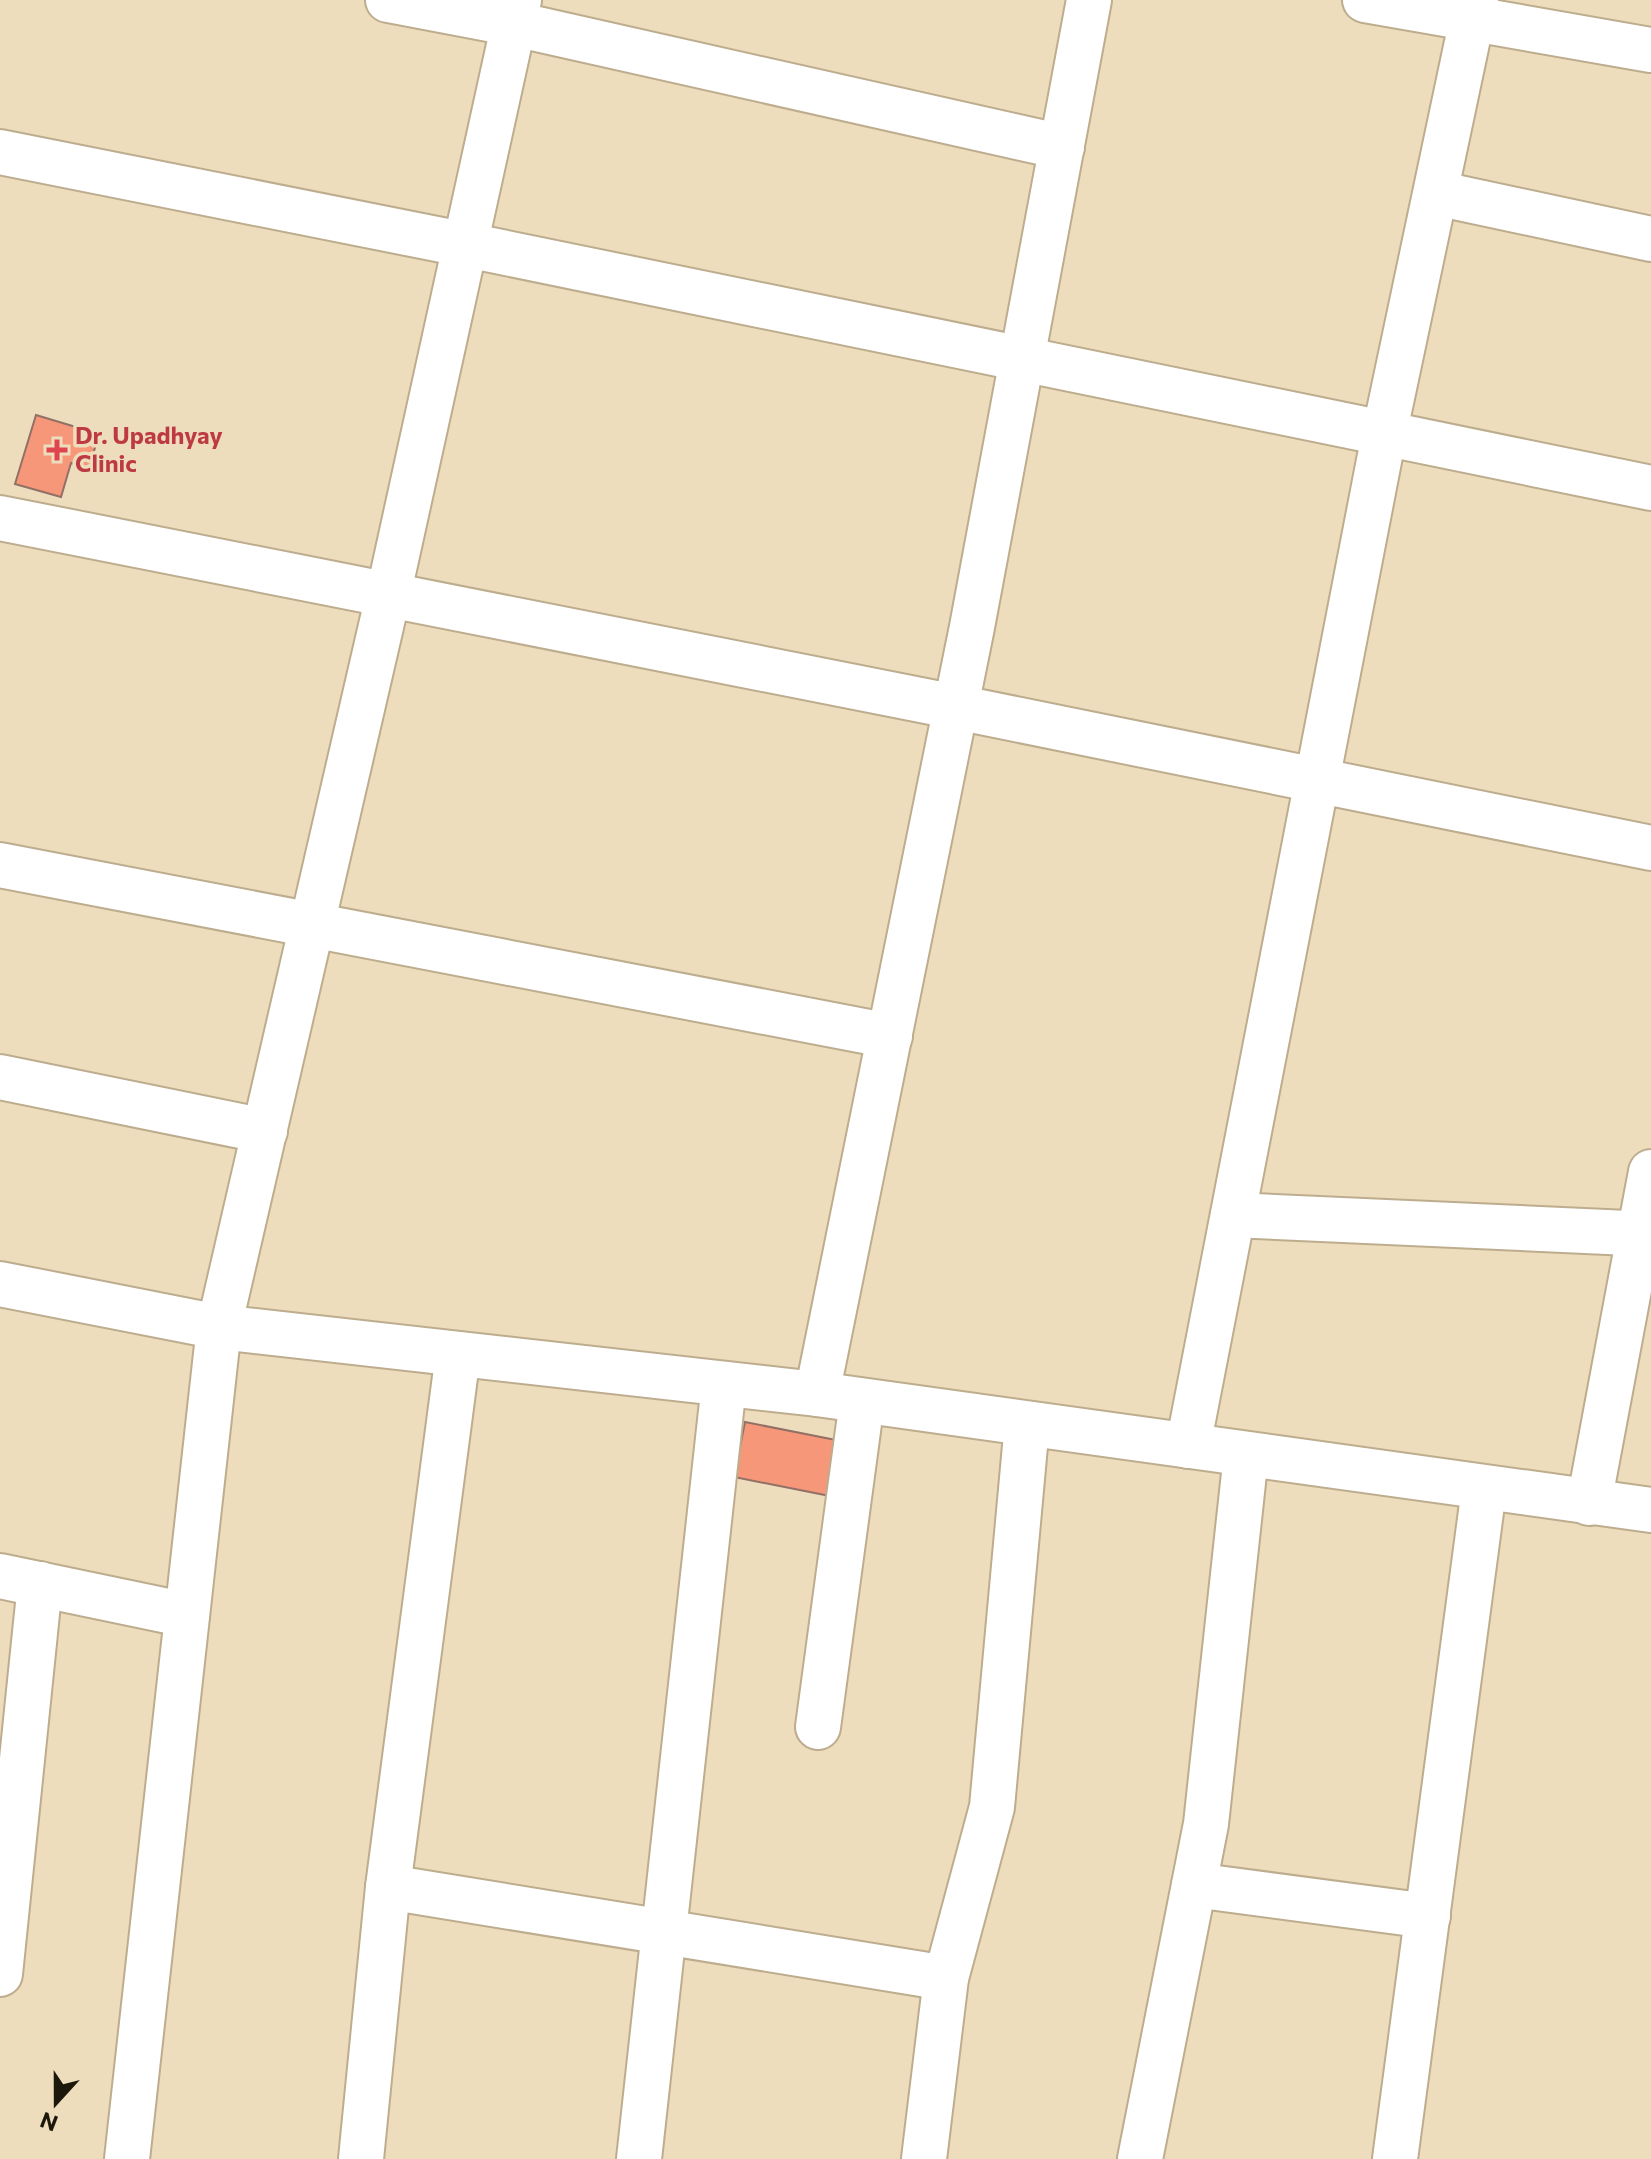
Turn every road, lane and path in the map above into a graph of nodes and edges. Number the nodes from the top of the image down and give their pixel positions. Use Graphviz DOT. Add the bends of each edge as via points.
graph roads {
  1 [pos="388,0"];
  2 [pos="1089,0"];
  3 [pos="1365,0"];
  4 [pos="1474,9"];
  5 [pos="517,12"];
  6 [pos="1649,41"];
  7 [pos="1062,147"];
  8 [pos="0,152"];
  9 [pos="1436,193"];
  10 [pos="1651,239"];
  11 [pos="467,245"];
  12 [pos="1024,358"];
  13 [pos="1384,435"];
  14 [pos="1651,488"];
  15 [pos="0,518"];
  16 [pos="388,596"];
  17 [pos="956,707"];
  18 [pos="1317,782"];
  19 [pos="1651,848"];
  20 [pos="0,865"];
  21 [pos="313,925"];
  22 [pos="890,1036"];
  23 [pos="0,1077"];
  24 [pos="265,1131"];
  25 [pos="1651,1172"];
  26 [pos="1233,1215"];
  27 [pos="1645,1234"];
  28 [pos="0,1284"];
  29 [pos="219,1327"];
  30 [pos="458,1354"];
  31 [pos="724,1384"];
  32 [pos="817,1394"];
  33 [pos="862,1401"];
  34 [pos="1027,1424"];
  35 [pos="1188,1446"];
  36 [pos="1246,1455"];
  37 [pos="1484,1489"];
  38 [pos="1589,1503"];
  39 [pos="1651,1510"];
  40 [pos="20,1580"];
  41 [pos="187,1615"];
  42 [pos="818,1727"];
  43 [pos="1194,1885"];
  44 [pos="388,1887"];
  45 [pos="1428,1916"];
  46 [pos="665,1932"];
  47 [pos="0,1974"];
  48 [pos="946,1978"];
  49 [pos="127,2159"];
  50 [pos="361,2159"];
  51 [pos="639,2159"];
  52 [pos="924,2159"];
  53 [pos="1140,2159"];
  54 [pos="1395,2159"];
  1 -- 5 [label="street"];
  2 -- 7 [label="street"];
  3 -- 4 [label="street"];
  4 -- 6 [label="street"];
  4 -- 9 [label="street"];
  5 -- 7 [label="street"];
  5 -- 11 [label="street"];
  7 -- 12 [label="street"];
  8 -- 11 [label="street"];
  9 -- 10 [label="street"];
  9 -- 13 [label="street"];
  11 -- 12 [label="street"];
  11 -- 16 [label="street"];
  12 -- 13 [label="street"];
  12 -- 17 [label="street"];
  13 -- 14 [label="street"];
  13 -- 18 [label="street"];
  15 -- 16 [label="street"];
  16 -- 17 [label="street"];
  16 -- 21 [label="street"];
  17 -- 18 [label="street"];
  17 -- 22 [label="street"];
  18 -- 19 [label="street"];
  18 -- 26 [label="street"];
  20 -- 21 [label="street"];
  21 -- 22 [label="street"];
  21 -- 24 [label="street"];
  22 -- 32 [label="street"];
  23 -- 24 [label="street"];
  24 -- 29 [label="street"];
  25 -- 27 [label="street"];
  26 -- 27 [label="street"];
  26 -- 35 [label="street"];
  27 -- 38 [label="street"];
  28 -- 29 [label="street"];
  29 -- 30 [label="street"];
  29 -- 41 [label="street"];
  30 -- 31 [label="street"];
  30 -- 44 [label="street"];
  31 -- 32 [label="street"];
  31 -- 46 [label="street"];
  32 -- 33 [label="street"];
  33 -- 34 [label="street"];
  33 -- 42 [label="street"];
  34 -- 35 [label="street"];
  34 -- 48 [label="street" via="992,1807"];
  35 -- 36 [label="street"];
  36 -- 37 [label="street"];
  36 -- 43 [label="street" via="1206,1824"];
  37 -- 38 [label="street"];
  37 -- 45 [label="street"];
  38 -- 39 [label="street"];
  40 -- 41 [label="street"];
  40 -- 47 [label="street"];
  41 -- 49 [label="street"];
  43 -- 45 [label="street"];
  43 -- 53 [label="street"];
  44 -- 46 [label="street"];
  44 -- 50 [label="street"];
  45 -- 54 [label="street"];
  46 -- 48 [label="street"];
  46 -- 51 [label="street"];
  48 -- 52 [label="street"];
}
